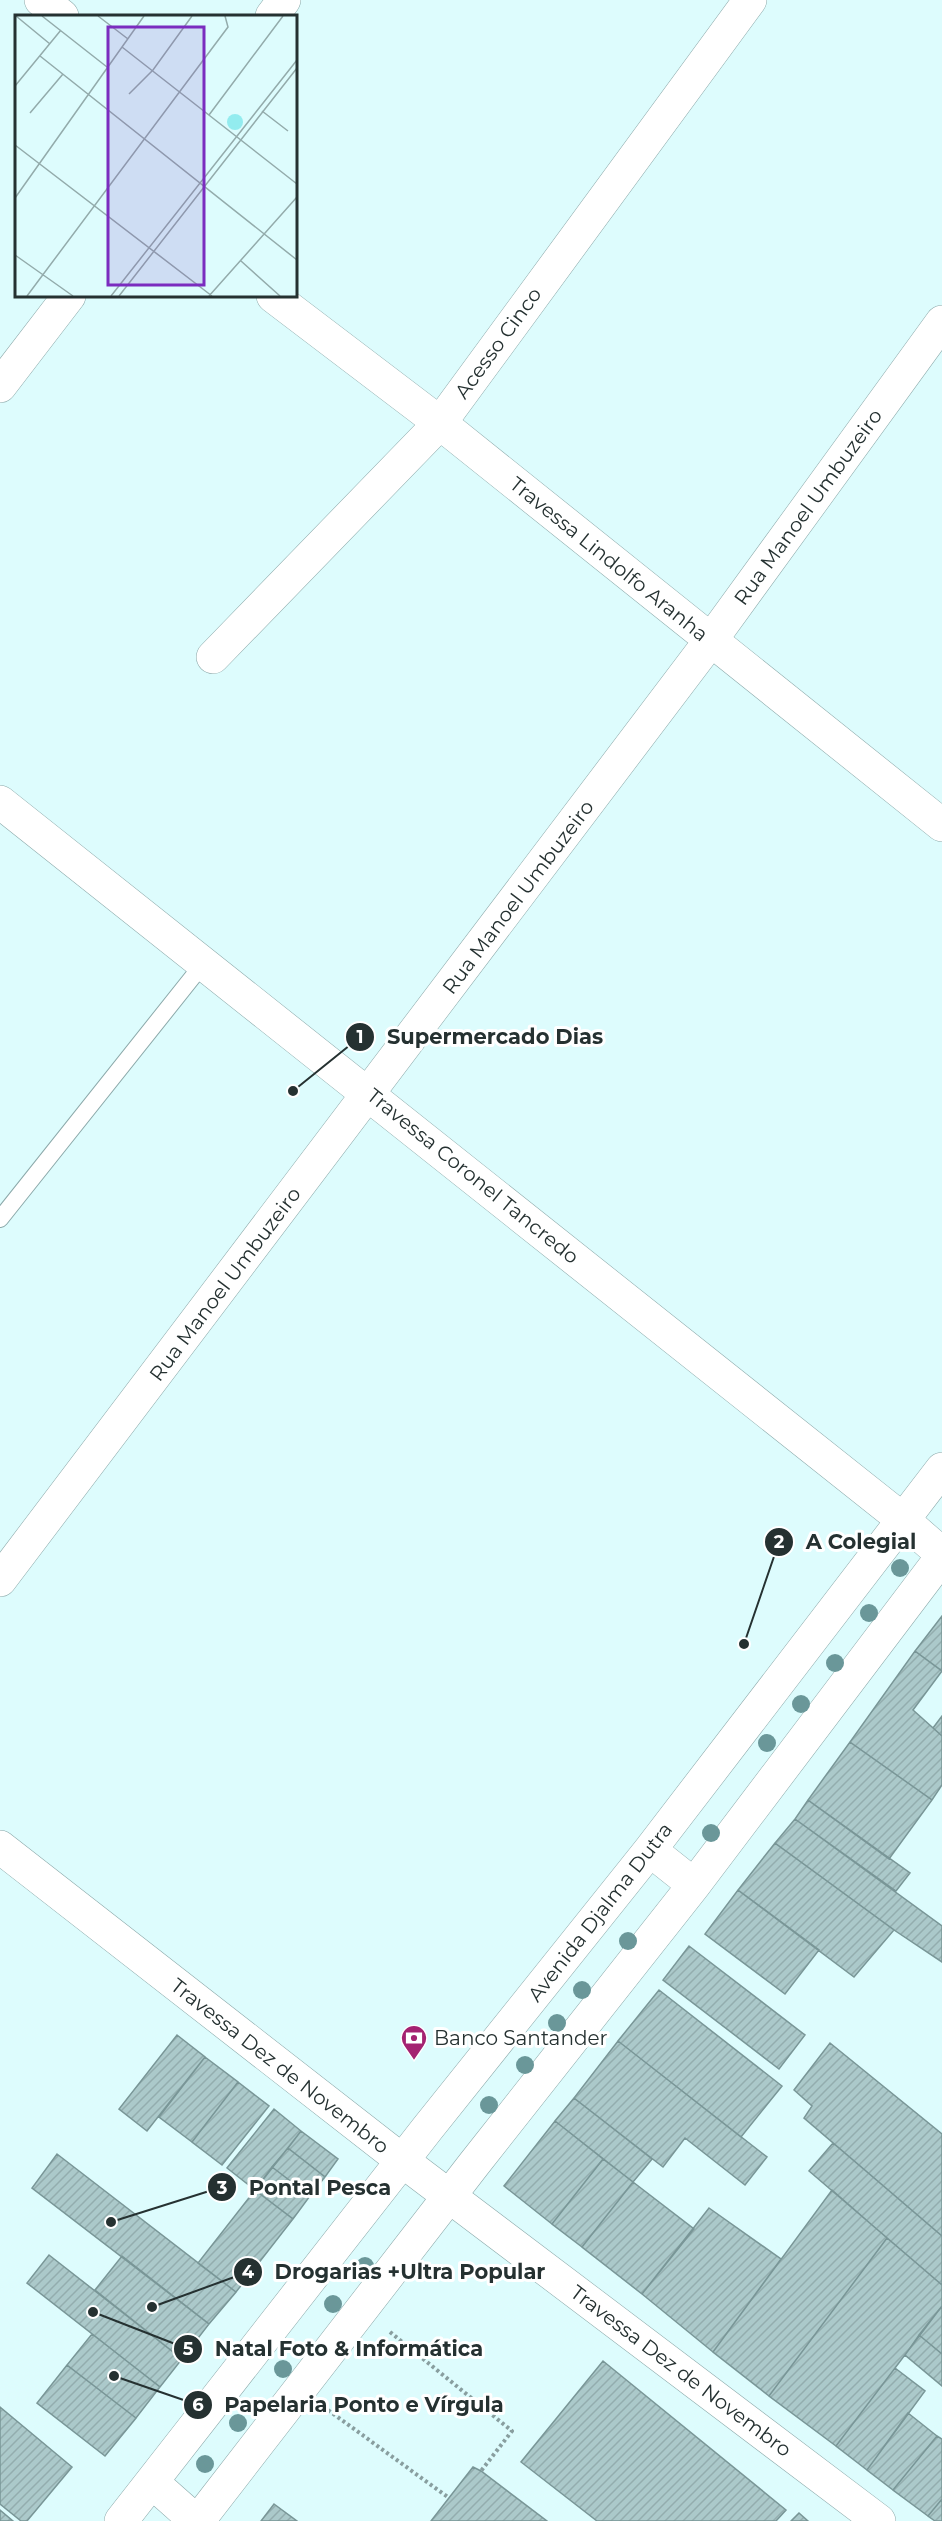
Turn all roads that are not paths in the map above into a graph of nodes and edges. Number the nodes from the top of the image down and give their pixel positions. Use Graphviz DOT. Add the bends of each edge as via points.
graph roads {
  1 [pos="41,0"];
  2 [pos="284,0"];
  3 [pos="750,0"];
  4 [pos="61,15"];
  5 [pos="273,15"];
  6 [pos="68,297"];
  7 [pos="274,297"];
  8 [pos="942,322"];
  9 [pos="0,386"];
  10 [pos="440,423"];
  11 [pos="711,640"];
  12 [pos="213,657"];
  13 [pos="0,802"];
  14 [pos="942,825"];
  15 [pos="203,964"];
  16 [pos="369,1094"];
  17 [pos="0,1219"];
  18 [pos="942,1469"];
  19 [pos="902,1519"];
  20 [pos="942,1556"];
  21 [pos="0,1580"];
  22 [pos="0,1847"];
  23 [pos="650,1850"];
  24 [pos="694,1885"];
  25 [pos="404,2162"];
  26 [pos="451,2196"];
  27 [pos="152,2482"];
  28 [pos="120,2521"];
  29 [pos="197,2521"];
  30 [pos="879,2521"];
  1 -- 4 [label="street"];
  2 -- 5 [label="street"];
  3 -- 10 [label="street, Acesso Cinco"];
  6 -- 9 [label="street"];
  7 -- 10 [label="street, Travessa Lindolfo Aranha"];
  8 -- 11 [label="street, Rua Manoel Umbuzeiro"];
  10 -- 11 [label="street, Travessa Lindolfo Aranha"];
  10 -- 12 [label="street, Acesso Cinco"];
  11 -- 14 [label="street, Travessa Lindolfo Aranha"];
  11 -- 16 [label="street, Rua Manoel Umbuzeiro"];
  13 -- 15 [label="street, Travessa Coronel Tancredo"];
  15 -- 16 [label="street, Travessa Coronel Tancredo"];
  15 -- 17 [label="lane"];
  16 -- 19 [label="street, Travessa Coronel Tancredo"];
  16 -- 21 [label="street, Rua Manoel Umbuzeiro"];
  18 -- 19 [label="street, Avenida Djalma Dutra"];
  19 -- 20 [label="street, Travessa Coronel Tancredo"];
  19 -- 23 [label="street, Avenida Djalma Dutra"];
  20 -- 24 [label="street"];
  22 -- 25 [label="street, Travessa Dez de Novembro"];
  23 -- 24 [label="street"];
  23 -- 25 [label="street, Avenida Djalma Dutra"];
  24 -- 26 [label="street"];
  25 -- 26 [label="street, Travessa Dez de Novembro"];
  25 -- 27 [label="street, Avenida Djalma Dutra"];
  26 -- 29 [label="street"];
  26 -- 30 [label="street, Travessa Dez de Novembro"];
  27 -- 28 [label="street, Avenida Djalma Dutra"];
  27 -- 29 [label="street"];
}
